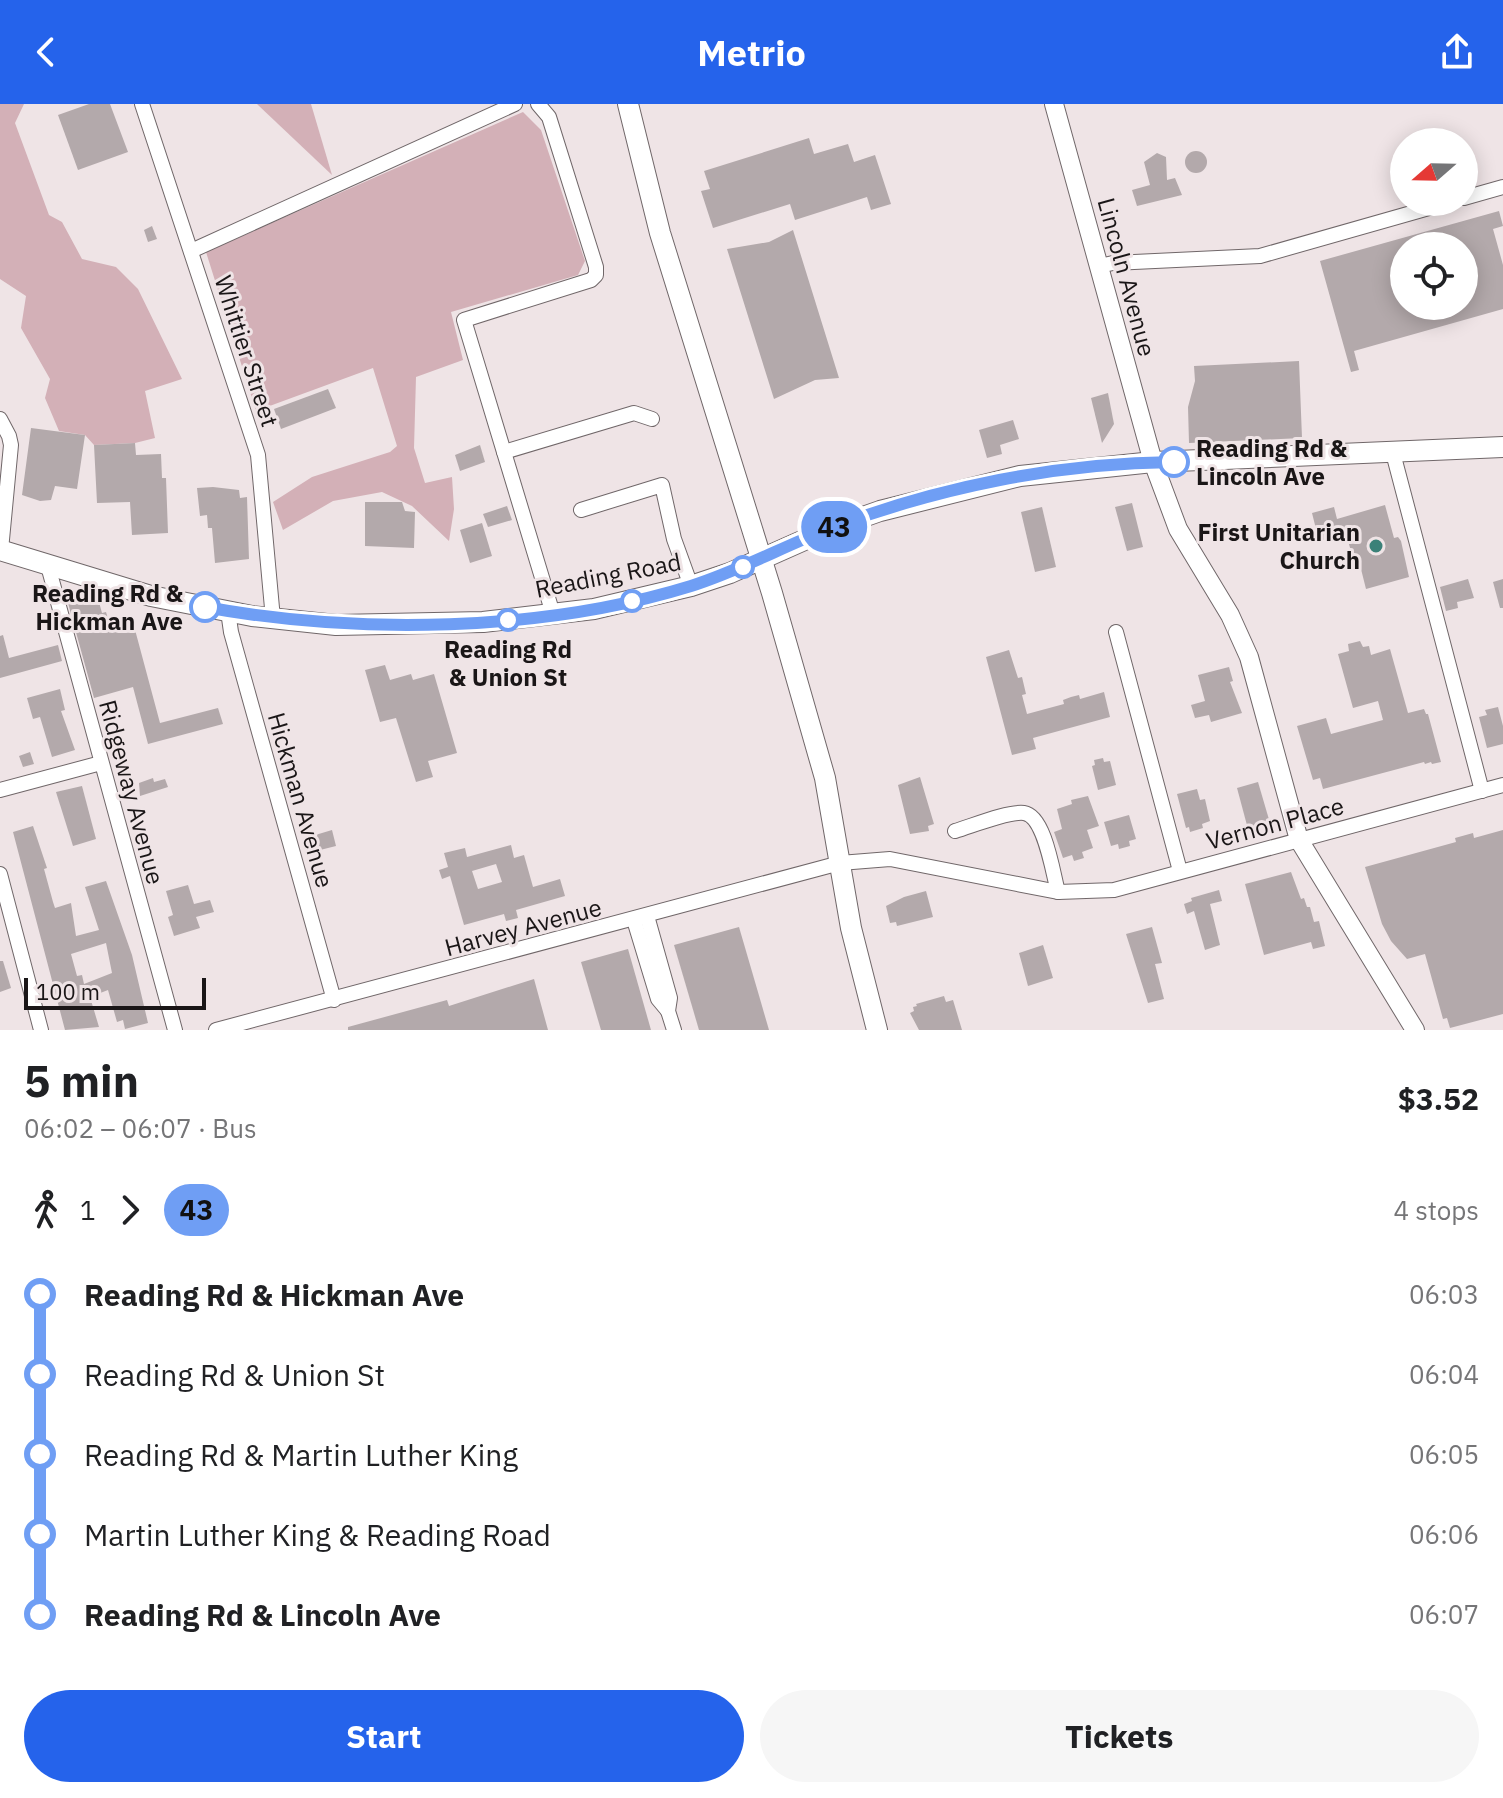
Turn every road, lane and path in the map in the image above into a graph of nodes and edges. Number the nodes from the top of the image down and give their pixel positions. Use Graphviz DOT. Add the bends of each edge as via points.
graph roads {
  1 [pos="142,104"];
  2 [pos="515,104"];
  3 [pos="538,104"];
  4 [pos="628,104"];
  5 [pos="1054,105"];
  6 [pos="1503,187"];
  7 [pos="1478,194"];
  8 [pos="1401,216"];
  9 [pos="191,251"];
  10 [pos="1099,266"];
  11 [pos="0,419"];
  12 [pos="652,419"];
  13 [pos="1503,447"];
  14 [pos="504,452"];
  15 [pos="1393,453"];
  16 [pos="1153,462"];
  17 [pos="581,510"];
  18 [pos="1,550"];
  19 [pos="761,558"];
  20 [pos="48,566"];
  21 [pos="691,586"];
  22 [pos="228,611"];
  23 [pos="553,614"];
  24 [pos="273,619"];
  25 [pos="1116,632"];
  26 [pos="101,763"];
  27 [pos="1503,785"];
  28 [pos="0,790"];
  29 [pos="1482,791"];
  30 [pos="955,831"];
  31 [pos="1299,840"];
  32 [pos="840,863"];
  33 [pos="1180,871"];
  34 [pos="0,874"];
  35 [pos="1058,892"];
  36 [pos="641,918"];
  37 [pos="334,1000"];
  38 [pos="41,1030"];
  39 [pos="175,1030"];
  40 [pos="216,1030"];
  41 [pos="674,1030"];
  42 [pos="877,1030"];
  43 [pos="1415,1030"];
  1 -- 9 [label="street, Whittier Street"];
  2 -- 9 [label="street"];
  3 -- 14 [label="street" via="549,117 596,275 464,320"];
  4 -- 19 [label="main road" via="660,233"];
  5 -- 10 [label="street, Lincoln Avenue"];
  6 -- 7 [label="street"];
  8 -- 10 [label="street" via="1260,256"];
  9 -- 24 [label="street, Whittier Street" via="258,455"];
  10 -- 16 [label="street, Lincoln Avenue"];
  11 -- 18 [label="street" via="11,445"];
  12 -- 14 [label="street" via="634,413"];
  13 -- 15 [label="main road, Reading Road"];
  14 -- 23 [label="street"];
  15 -- 16 [label="main road, Reading Road"];
  15 -- 29 [label="street"];
  16 -- 19 [label="main road, Reading Road" via="1049,472 970,488 880,511"];
  16 -- 31 [label="street, Lincoln Avenue" via="1186,544 1241,635"];
  17 -- 21 [label="street" via="662,485"];
  18 -- 20 [label="main road, Reading Road"];
  19 -- 21 [label="main road, Reading Road"];
  19 -- 32 [label="main road" via="825,778"];
  20 -- 22 [label="main road, Reading Road" via="151,596"];
  20 -- 26 [label="street, Ridgeway Avenue"];
  21 -- 23 [label="main road, Reading Road"];
  22 -- 24 [label="main road, Reading Road"];
  22 -- 37 [label="street, Hickman Avenue"];
  23 -- 24 [label="main road, Reading Road" via="483,622 336,625"];
  25 -- 33 [label="street"];
  26 -- 28 [label="street"];
  26 -- 39 [label="street, Ridgeway Avenue"];
  27 -- 29 [label="street, Vernon Place"];
  29 -- 31 [label="street, Vernon Place"];
  30 -- 35 [label="street" via="1020,812 1032,816 1040,826"];
  31 -- 33 [label="street, Vernon Place"];
  31 -- 43 [label="street, Lincoln Avenue"];
  32 -- 35 [label="street, Vernon Place" via="899,860"];
  32 -- 36 [label="street, Harvey Avenue"];
  32 -- 42 [label="main road"];
  33 -- 35 [label="street, Vernon Place" via="1114,890"];
  34 -- 38 [label="street"];
  36 -- 37 [label="street, Harvey Avenue"];
  36 -- 41 [label="street" via="658,999"];
  37 -- 40 [label="street, Harvey Avenue"];
}
